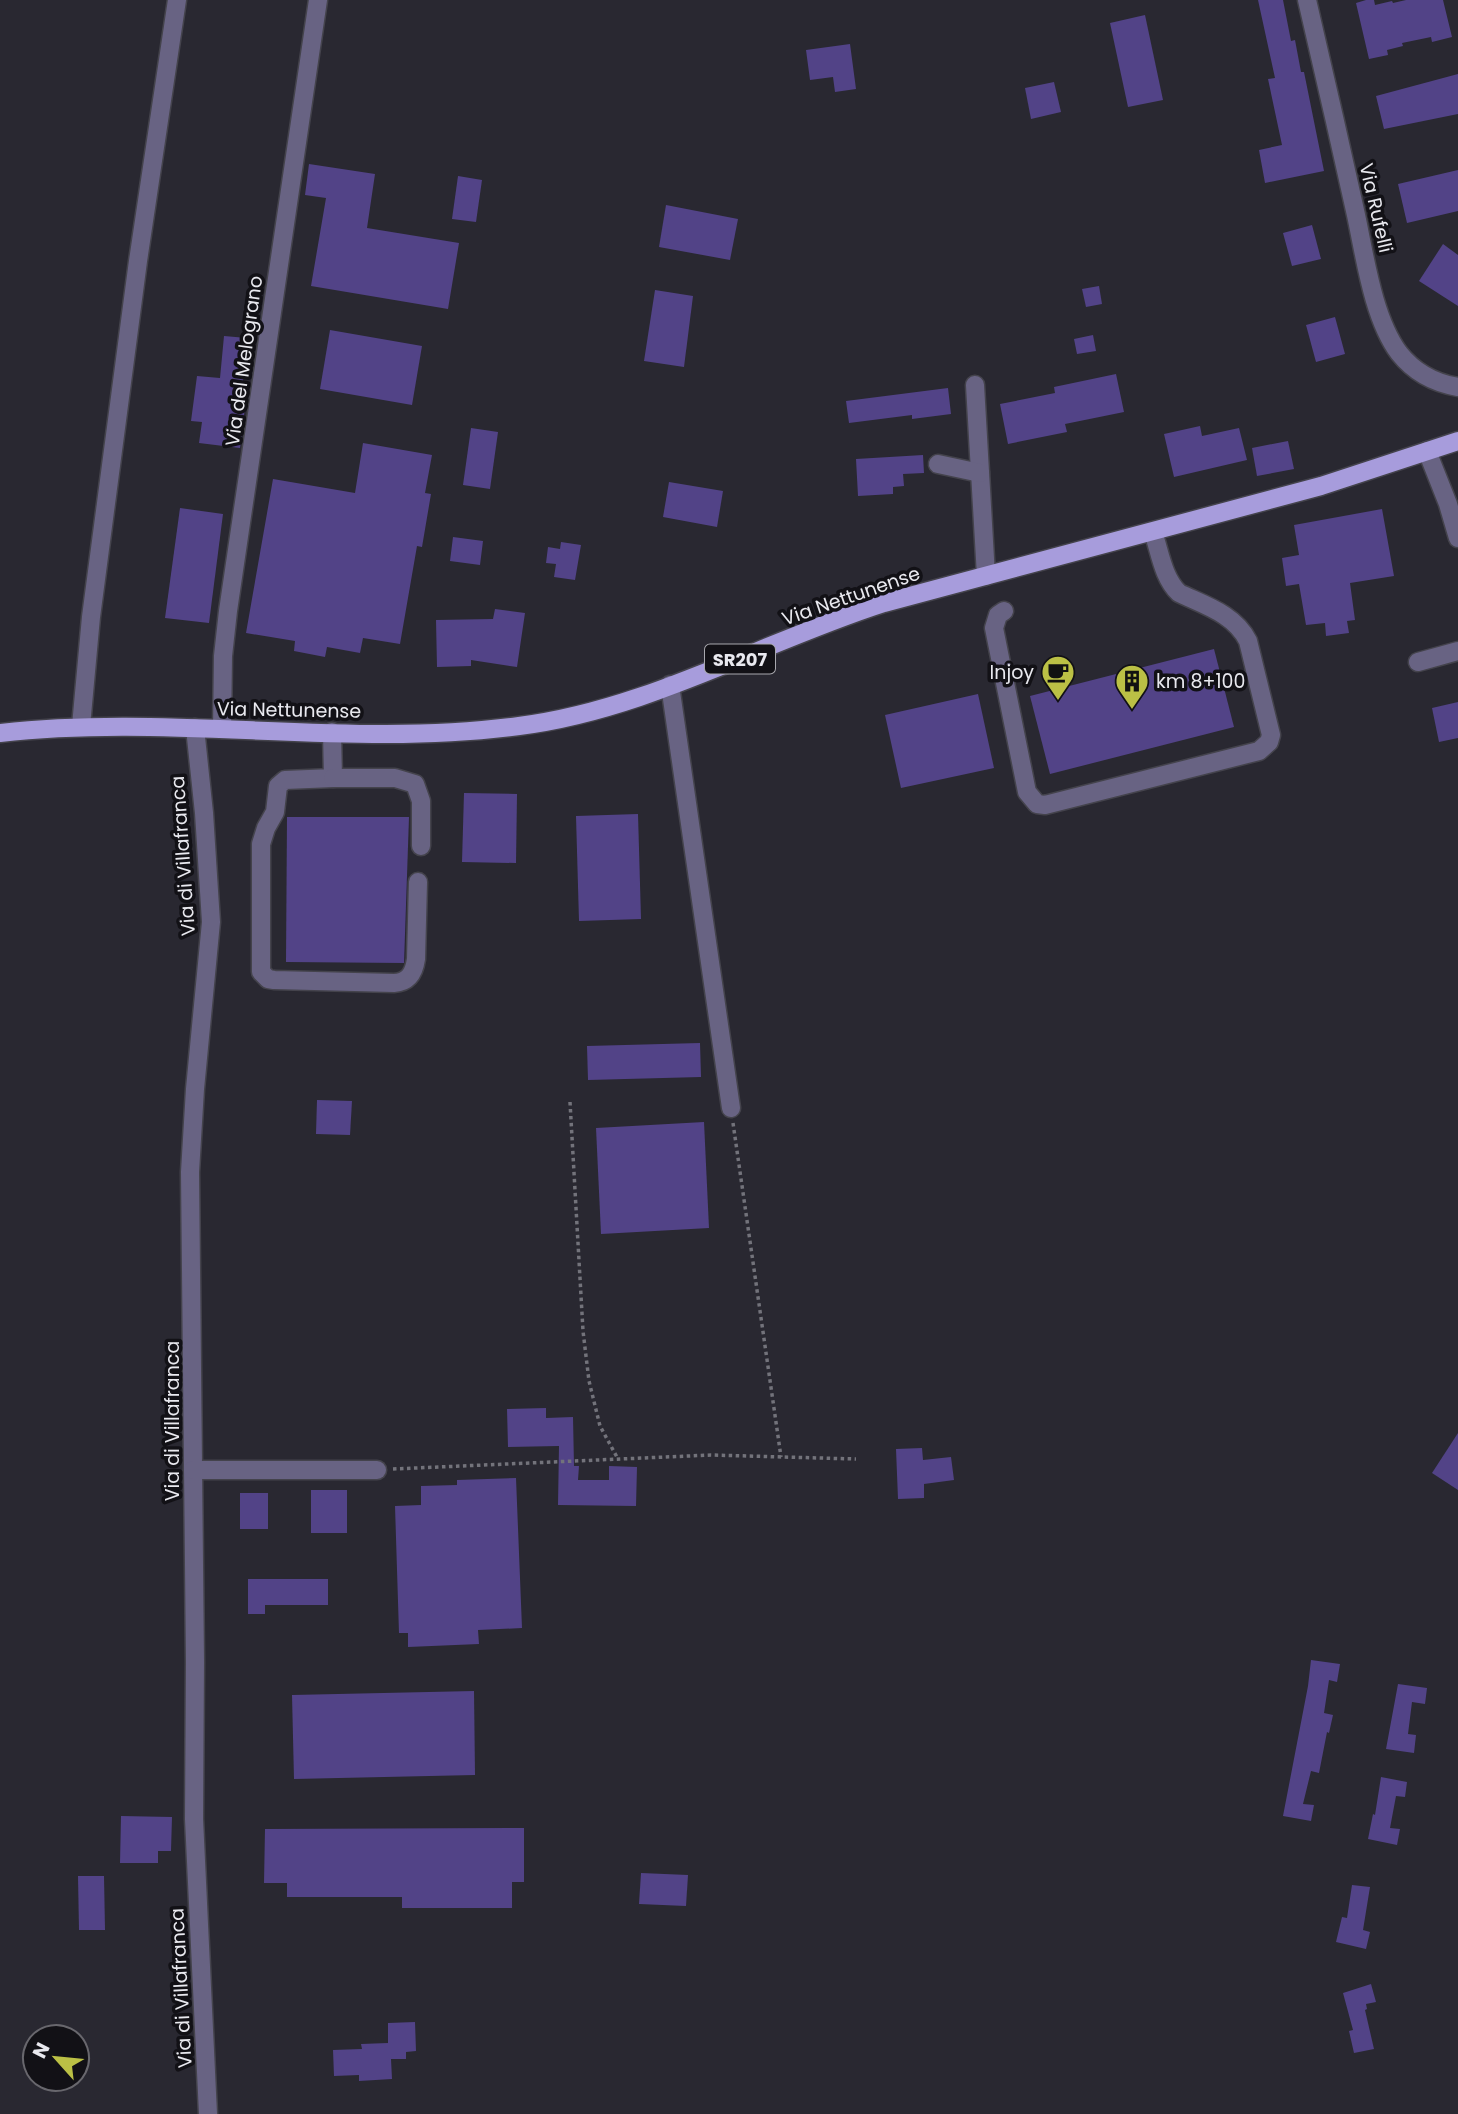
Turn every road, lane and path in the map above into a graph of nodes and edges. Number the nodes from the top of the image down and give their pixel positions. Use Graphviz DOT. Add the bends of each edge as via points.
graph roads {
  1 [pos="177,0"];
  2 [pos="318,0"];
  3 [pos="1307,0"];
  4 [pos="975,385"];
  5 [pos="1458,387"];
  6 [pos="1458,441"];
  7 [pos="1427,451"];
  8 [pos="938,464"];
  9 [pos="979,473"];
  10 [pos="1153,532"];
  11 [pos="1458,538"];
  12 [pos="986,576"];
  13 [pos="1004,611"];
  14 [pos="1458,651"];
  15 [pos="1418,662"];
  16 [pos="670,685"];
  17 [pos="81,726"];
  18 [pos="195,728"];
  19 [pos="222,729"];
  20 [pos="332,732"];
  21 [pos="0,733"];
  22 [pos="333,778"];
  23 [pos="421,846"];
  24 [pos="418,882"];
  25 [pos="570,1102"];
  26 [pos="731,1108"];
  27 [pos="781,1457"];
  28 [pos="618,1459"];
  29 [pos="856,1459"];
  30 [pos="192,1470"];
  31 [pos="377,1470"];
  32 [pos="208,2114"];
  1 -- 17 [label="street" via="91,617"];
  2 -- 19 [label="street, Via del Melograno" via="228,611"];
  3 -- 5 [label="street, Via Rufelli" via="1383,321 1409,364 1434,381"];
  4 -- 9 [label="street"];
  6 -- 7 [label="main road, Via Nettunense / SR207"];
  7 -- 10 [label="main road, Via Nettunense / SR207" via="1321,486"];
  7 -- 11 [label="street"];
  8 -- 9 [label="street"];
  9 -- 12 [label="street"];
  10 -- 12 [label="main road, Via Nettunense / SR207"];
  10 -- 13 [label="street" via="1174,588 1227,617 1248,641 1271,734 1259,751 1037,804 1027,792 994,628"];
  12 -- 16 [label="main road, Via Nettunense / SR207" via="866,609"];
  14 -- 15 [label="street"];
  16 -- 20 [label="main road, Via Nettunense / SR207" via="596,710 522,726 422,733"];
  16 -- 26 [label="street"];
  17 -- 18 [label="main road, Via Nettunense / SR207"];
  17 -- 21 [label="main road, Via Nettunense / SR207"];
  18 -- 19 [label="main road, Via Nettunense / SR207"];
  18 -- 30 [label="street, Via di Villafranca" via="211,922 191,1149"];
  19 -- 20 [label="main road, Via Nettunense / SR207"];
  20 -- 22 [label="street"];
  22 -- 23 [label="street" via="395,778 415,784 420,794"];
  22 -- 24 [label="street" via="285,780 278,786 275,812 261,844 260,967 264,976 274,980 405,981 416,959"];
  25 -- 28 [label="path" via="589,1381 600,1426"];
  26 -- 27 [label="path"];
  27 -- 28 [label="path"];
  27 -- 29 [label="path"];
  28 -- 31 [label="path"];
  30 -- 31 [label="street"];
  30 -- 32 [label="street, Via di Villafranca" via="194,1819"];
}
